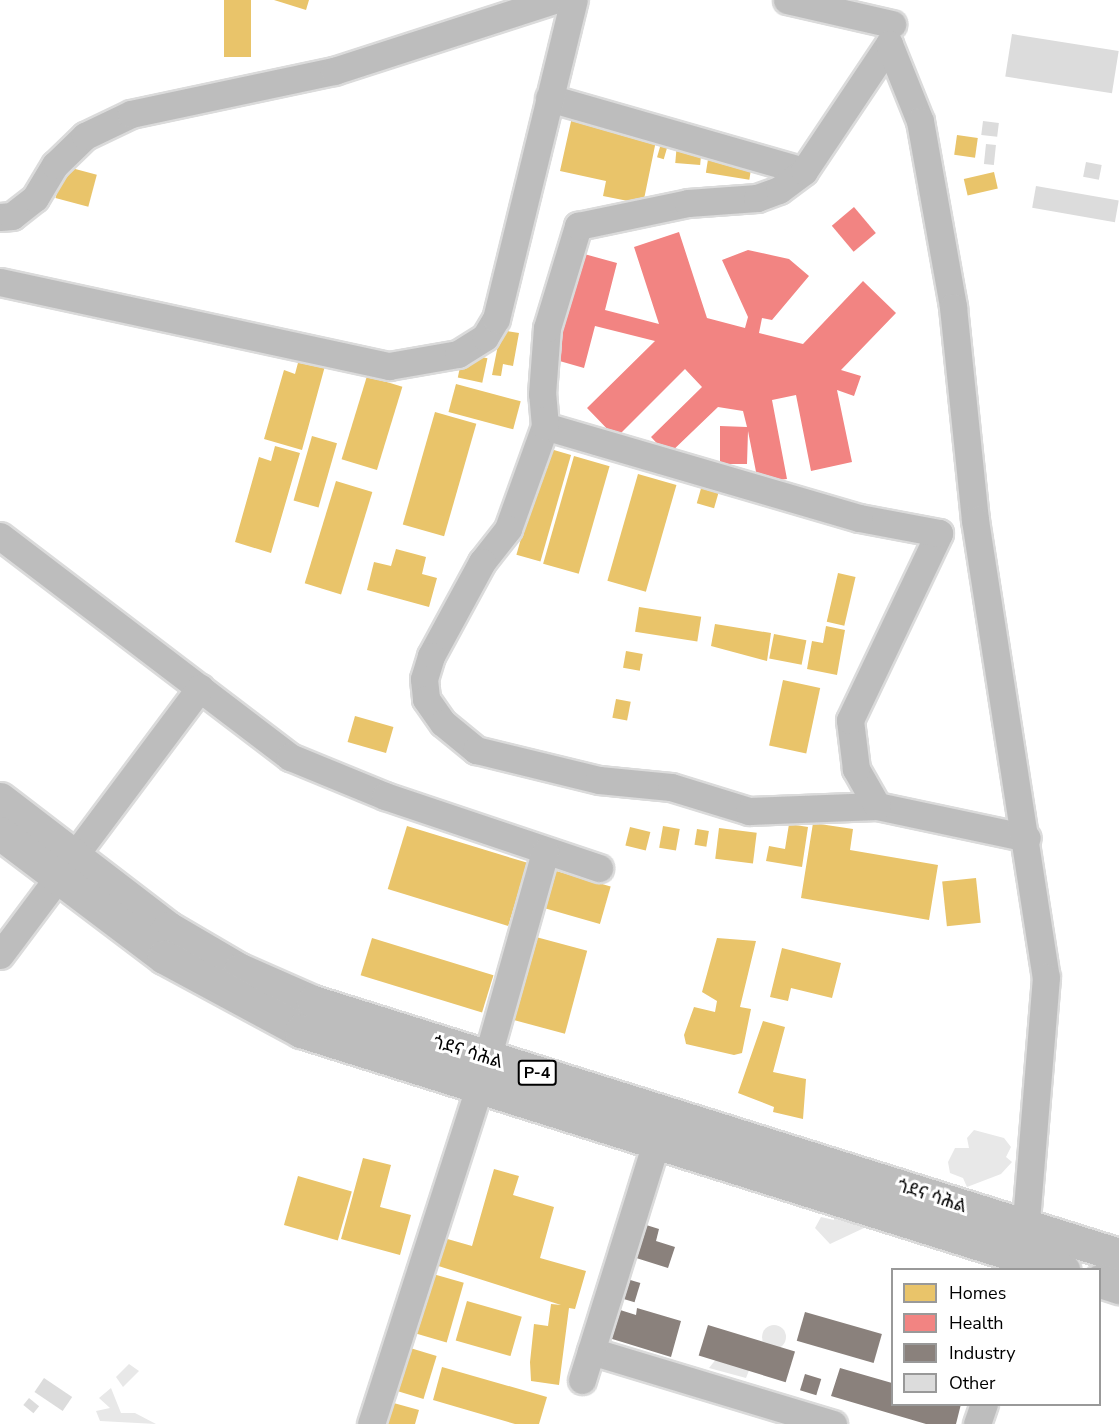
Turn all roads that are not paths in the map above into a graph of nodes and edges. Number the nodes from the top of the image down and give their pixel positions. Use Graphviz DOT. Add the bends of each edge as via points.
graph roads {
  1 [pos="554,0"];
  2 [pos="574,0"];
  3 [pos="787,0"];
  4 [pos="893,23"];
  5 [pos="549,98"];
  6 [pos="804,171"];
  7 [pos="0,217"];
  8 [pos="0,282"];
  9 [pos="545,426"];
  10 [pos="975,520"];
  11 [pos="939,533"];
  12 [pos="0,536"];
  13 [pos="200,688"];
  14 [pos="0,799"];
  15 [pos="877,806"];
  16 [pos="0,833"];
  17 [pos="1027,838"];
  18 [pos="545,852"];
  19 [pos="599,868"];
  20 [pos="68,870"];
  21 [pos="0,955"];
  22 [pos="483,1072"];
  23 [pos="656,1142"];
  24 [pos="1024,1251"];
  25 [pos="1119,1255"];
  26 [pos="1061,1268"];
  27 [pos="1101,1281"];
  28 [pos="1119,1287"];
  29 [pos="591,1351"];
  30 [pos="582,1380"];
  31 [pos="983,1406"];
  32 [pos="371,1424"];
  33 [pos="833,1424"];
  34 [pos="977,1424"];
  1 -- 7 [label="street" via="334,71 131,114 85,136 55,165 36,198 12,216"];
  2 -- 5 [label="street"];
  3 -- 4 [label="street"];
  4 -- 6 [label="street"];
  4 -- 10 [label="street" via="926,156 953,307"];
  5 -- 6 [label="street"];
  5 -- 8 [label="street" via="496,320 485,337 458,354 389,366"];
  6 -- 9 [label="street" via="757,198 688,203 578,226 547,328"];
  9 -- 11 [label="street" via="859,518"];
  9 -- 15 [label="street" via="508,529 482,562 431,656 424,679 426,699 442,723 476,750 599,780 671,787 749,811"];
  10 -- 11 [label="street"];
  10 -- 17 [label="street"];
  11 -- 15 [label="street" via="859,692 850,720 856,769"];
  12 -- 13 [label="street"];
  13 -- 18 [label="street" via="290,757"];
  13 -- 20 [label="street"];
  14 -- 20 [label="highway, ጎደና ሳሕል / P-4"];
  15 -- 17 [label="street"];
  16 -- 20 [label="highway, ጎደና ሳሕል / P-4"];
  17 -- 24 [label="street" via="1046,977"];
  18 -- 19 [label="street"];
  18 -- 22 [label="street"];
  20 -- 21 [label="street"];
  20 -- 22 [label="highway, ጎደና ሳሕል / P-4" via="164,957 261,1011 322,1038"];
  22 -- 23 [label="highway, ጎደና ሳሕል / P-4"];
  22 -- 24 [label="highway, ጎደና ሳሕል / P-4"];
  22 -- 32 [label="street"];
  23 -- 24 [label="highway, ጎደና ሳሕል / P-4"];
  23 -- 29 [label="street"];
  24 -- 25 [label="highway, ጎደና ሳሕል / P-4"];
  24 -- 26 [label="highway, ጎደና ሳሕል / P-4"];
  27 -- 28 [label="highway"];
  29 -- 30 [label="street"];
  29 -- 33 [label="street"];
  31 -- 34 [label="street"];
}
